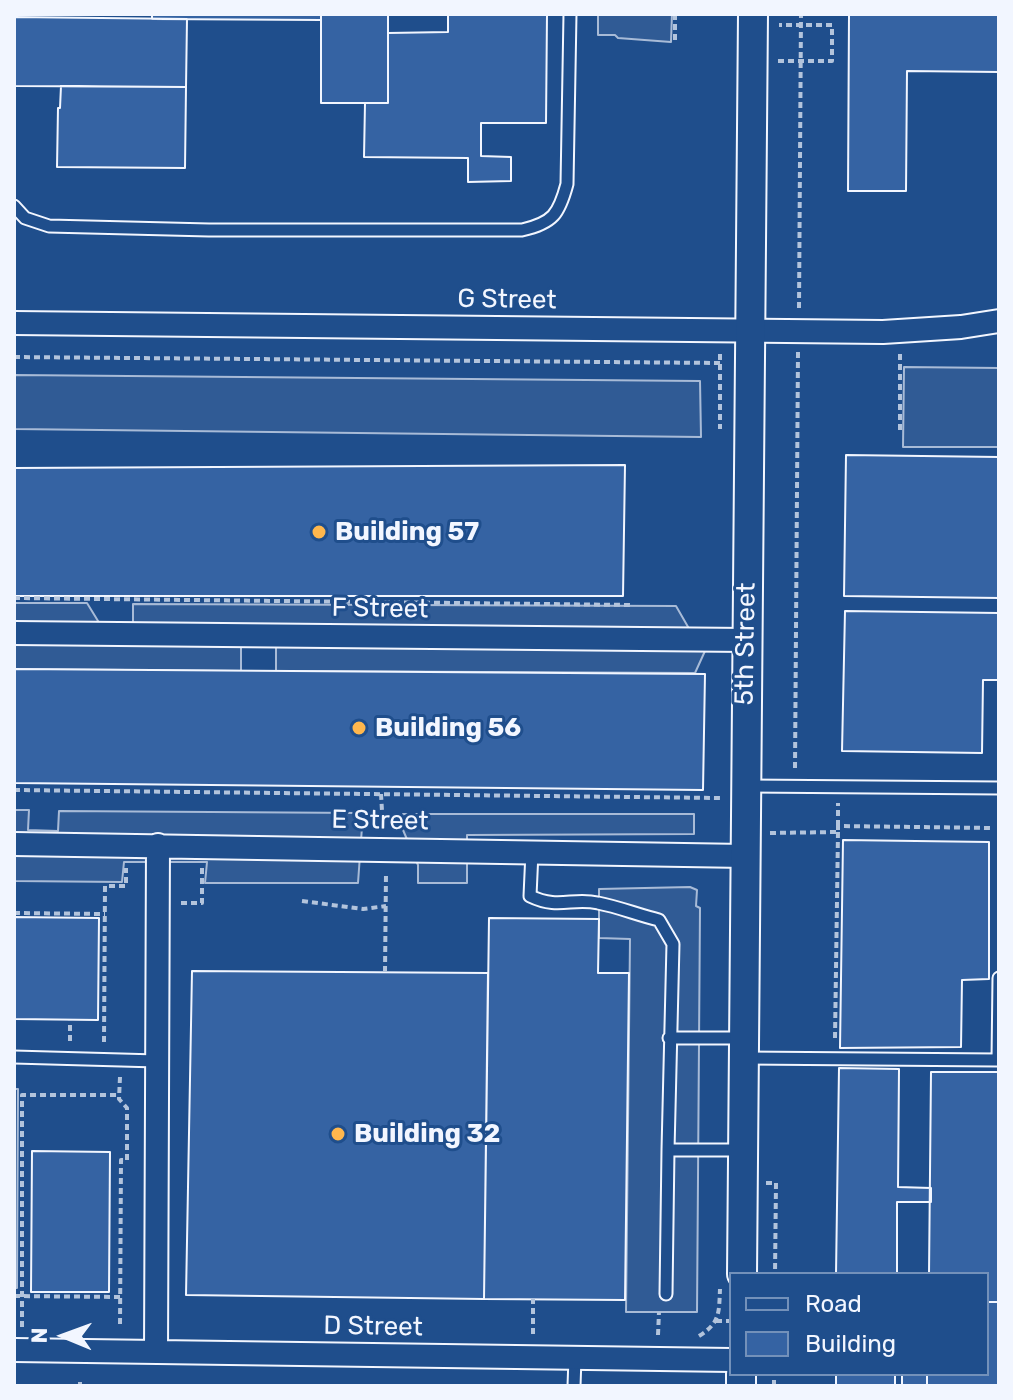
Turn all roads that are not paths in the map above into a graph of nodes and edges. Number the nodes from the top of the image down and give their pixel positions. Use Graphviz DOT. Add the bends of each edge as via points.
graph roads {
  1 [pos="570,14"];
  2 [pos="753,18"];
  3 [pos="14,206"];
  4 [pos="999,321"];
  5 [pos="14,323"];
  6 [pos="750,330"];
  7 [pos="14,633"];
  8 [pos="746,640"];
  9 [pos="999,788"];
  10 [pos="734,792"];
  11 [pos="14,844"];
  12 [pos="158,845"];
  13 [pos="532,852"];
  14 [pos="745,856"];
  15 [pos="999,978"];
  16 [pos="669,1038"];
  17 [pos="743,1048"];
  18 [pos="14,1057"];
  19 [pos="157,1061"];
  20 [pos="668,1150"];
  21 [pos="743,1150"];
  22 [pos="742,1272"];
  23 [pos="666,1294"];
  24 [pos="18,1340"];
  25 [pos="156,1352"];
  26 [pos="575,1358"];
  27 [pos="729,1360"];
  28 [pos="574,1386"];
  1 -- 3 [label="lane" via="567,184 561,207 545,225 522,230 49,226 25,218"];
  2 -- 6 [label="street, 5th Street"];
  4 -- 6 [label="street, G Street" via="905,331"];
  5 -- 6 [label="street, G Street"];
  6 -- 8 [label="street, 5th Street"];
  7 -- 8 [label="street, F Street"];
  8 -- 10 [label="street, 5th Street"];
  9 -- 10 [label="lane" via="795,786"];
  10 -- 14 [label="street, 5th Street"];
  11 -- 12 [label="street, E Street"];
  12 -- 13 [label="street, E Street"];
  12 -- 19 [label="street"];
  13 -- 14 [label="street, E Street"];
  13 -- 16 [label="lane" via="530,896 546,904 596,902 659,920 673,944"];
  14 -- 17 [label="street, 5th Street"];
  15 -- 17 [label="lane" via="998,1060"];
  16 -- 17 [label="lane"];
  16 -- 20 [label="lane"];
  17 -- 21 [label="street, 5th Street"];
  18 -- 19 [label="lane"];
  19 -- 25 [label="street"];
  20 -- 21 [label="lane"];
  20 -- 23 [label="lane"];
  21 -- 22 [label="street, 5th Street"];
  24 -- 25 [label="street, D Street"];
  25 -- 26 [label="street, D Street"];
  26 -- 27 [label="street, D Street"];
  26 -- 28 [label="lane"];
}
